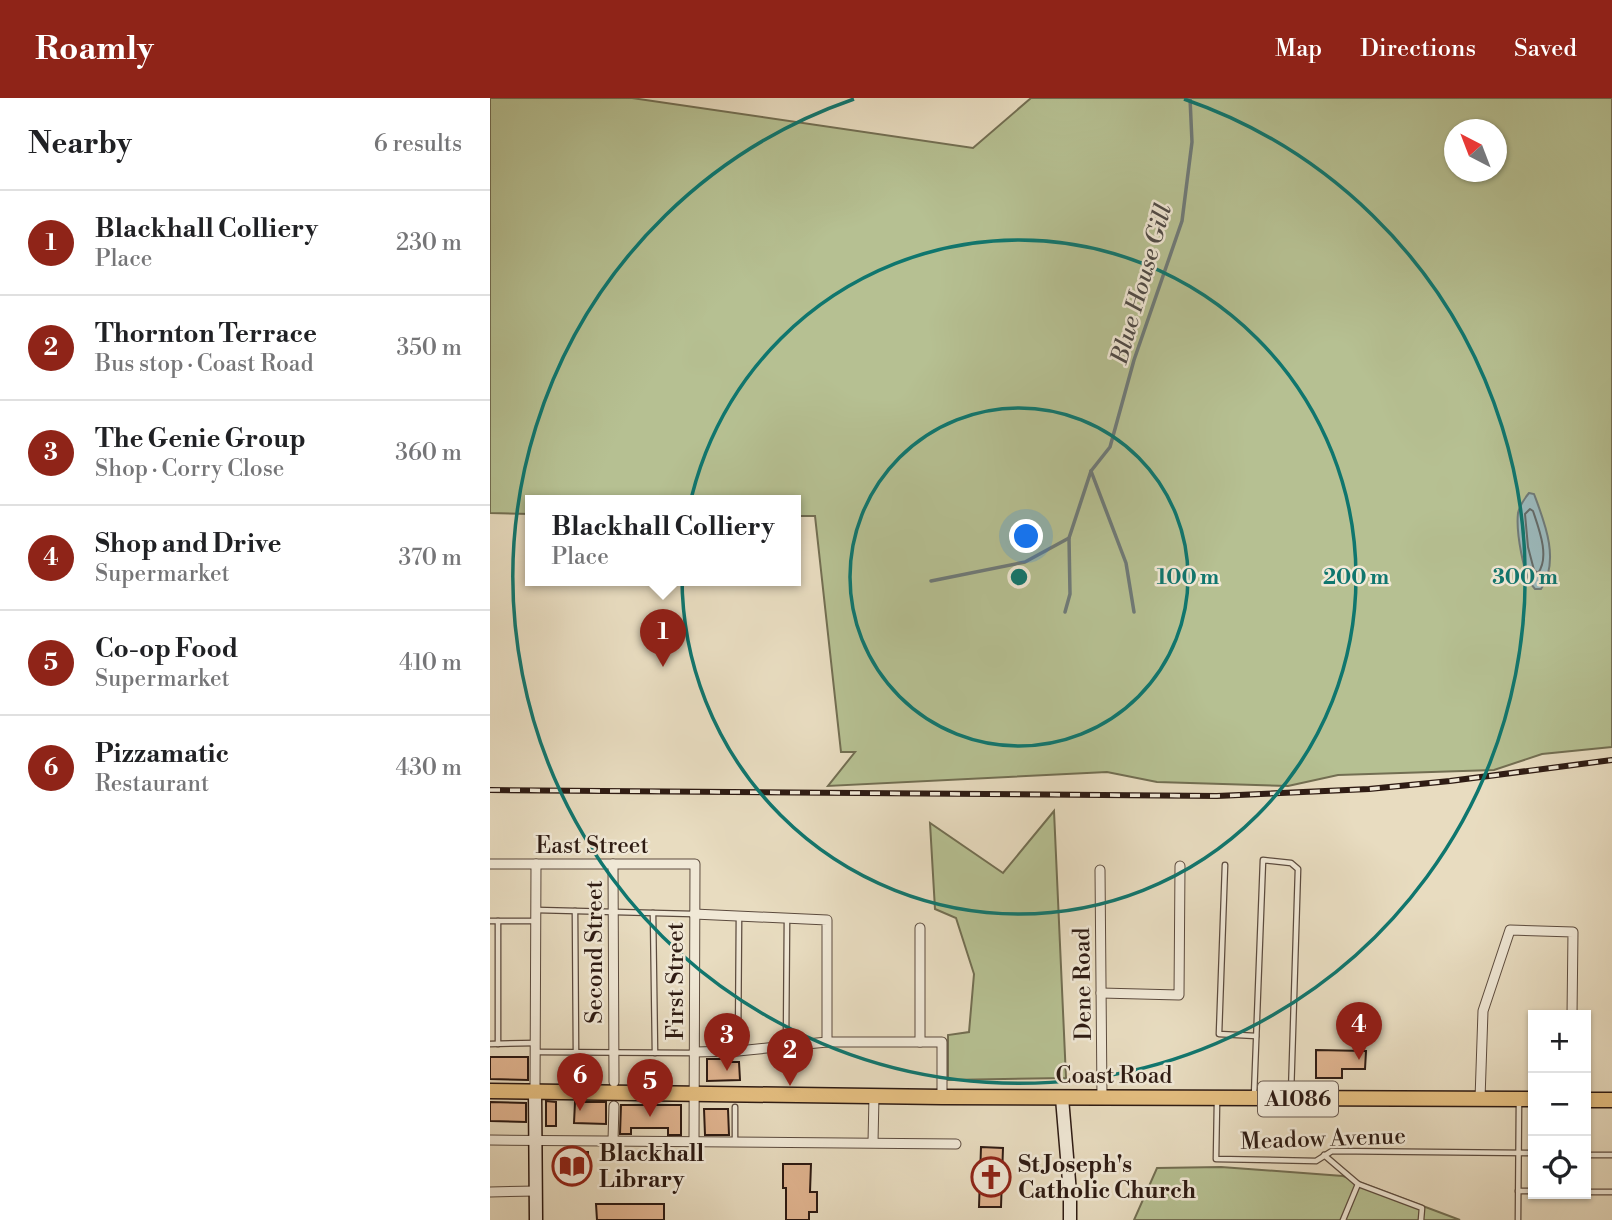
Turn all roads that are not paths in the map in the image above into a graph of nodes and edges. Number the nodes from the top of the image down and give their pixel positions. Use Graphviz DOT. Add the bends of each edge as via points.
graph roads {
  1 [pos="490,864"];
  2 [pos="536,864"];
  3 [pos="613,864"];
  4 [pos="695,864"];
  5 [pos="1225,865"];
  6 [pos="1180,866"];
  7 [pos="1100,870"];
  8 [pos="536,910"];
  9 [pos="575,911"];
  10 [pos="613,912"];
  11 [pos="653,913"];
  12 [pos="694,914"];
  13 [pos="739,915"];
  14 [pos="787,917"];
  15 [pos="490,921"];
  16 [pos="498,921"];
  17 [pos="536,921"];
  18 [pos="920,928"];
  19 [pos="1101,993"];
  20 [pos="1572,1010"];
  21 [pos="1256,1036"];
  22 [pos="827,1042"];
  23 [pos="920,1042"];
  24 [pos="498,1044"];
  25 [pos="490,1045"];
  26 [pos="786,1046"];
  27 [pos="536,1047"];
  28 [pos="738,1051"];
  29 [pos="576,1052"];
  30 [pos="614,1053"];
  31 [pos="655,1053"];
  32 [pos="694,1053"];
  33 [pos="614,1082"];
  34 [pos="490,1091"];
  35 [pos="535,1092"];
  36 [pos="694,1093"];
  37 [pos="874,1096"];
  38 [pos="942,1097"];
  39 [pos="1062,1098"];
  40 [pos="1102,1098"];
  41 [pos="1217,1098"];
  42 [pos="1254,1098"];
  43 [pos="1291,1098"];
  44 [pos="1480,1099"];
  45 [pos="1526,1099"];
  46 [pos="1591,1100"];
  47 [pos="1612,1100"];
  48 [pos="614,1106"];
  49 [pos="735,1107"];
  50 [pos="490,1140"];
  51 [pos="536,1140"];
  52 [pos="613,1140"];
  53 [pos="694,1141"];
  54 [pos="735,1141"];
  55 [pos="873,1142"];
  56 [pos="956,1144"];
  57 [pos="1518,1153"];
  58 [pos="1528,1153"];
  59 [pos="1324,1155"];
  60 [pos="1591,1155"];
  61 [pos="1612,1155"];
  62 [pos="1358,1184"];
  63 [pos="536,1191"];
  64 [pos="1518,1191"];
  65 [pos="1528,1191"];
  66 [pos="490,1192"];
  67 [pos="1591,1192"];
  68 [pos="1612,1192"];
  69 [pos="536,1220"];
  70 [pos="1070,1220"];
  71 [pos="1343,1220"];
  72 [pos="1421,1220"];
  73 [pos="1518,1220"];
  1 -- 2 [label="street, East Street"];
  2 -- 3 [label="street, East Street"];
  2 -- 8 [label="street"];
  3 -- 4 [label="street, East Street"];
  3 -- 10 [label="street, Second Street"];
  4 -- 12 [label="street, First Street"];
  5 -- 21 [label="lane" via="1219,1034"];
  6 -- 19 [label="street" via="1179,995"];
  7 -- 19 [label="street, Dene Road"];
  8 -- 9 [label="lane"];
  8 -- 17 [label="street"];
  9 -- 10 [label="lane"];
  9 -- 29 [label="lane"];
  10 -- 11 [label="lane"];
  10 -- 30 [label="street, Second Street"];
  11 -- 12 [label="lane"];
  11 -- 31 [label="lane"];
  12 -- 13 [label="street"];
  12 -- 32 [label="street, First Street"];
  13 -- 14 [label="street"];
  13 -- 28 [label="lane"];
  14 -- 22 [label="street" via="827,920"];
  14 -- 26 [label="lane"];
  15 -- 16 [label="lane"];
  16 -- 17 [label="lane"];
  16 -- 24 [label="lane"];
  17 -- 27 [label="street"];
  18 -- 23 [label="street"];
  19 -- 40 [label="street, Dene Road"];
  20 -- 44 [label="street" via="1573,932 1510,930 1483,1011"];
  21 -- 42 [label="lane"];
  21 -- 43 [label="lane" via="1264,860 1277,860 1298,869"];
  22 -- 23 [label="street"];
  22 -- 26 [label="street"];
  23 -- 38 [label="street" via="942,1042"];
  24 -- 25 [label="lane"];
  24 -- 27 [label="lane"];
  26 -- 28 [label="street"];
  27 -- 29 [label="lane"];
  27 -- 35 [label="street"];
  28 -- 32 [label="street"];
  29 -- 30 [label="lane"];
  30 -- 31 [label="lane"];
  30 -- 33 [label="street, Second Street"];
  31 -- 32 [label="lane"];
  32 -- 36 [label="street, First Street"];
  34 -- 35 [label="main road, A1086"];
  35 -- 36 [label="main road, A1086"];
  35 -- 51 [label="street"];
  36 -- 37 [label="main road, Coast Road / A1086"];
  36 -- 53 [label="street, First Street"];
  37 -- 38 [label="main road, Coast Road / A1086"];
  37 -- 55 [label="street"];
  38 -- 39 [label="main road, Coast Road / A1086"];
  39 -- 40 [label="main road, Coast Road / A1086"];
  39 -- 70 [label="street"];
  40 -- 41 [label="main road, Coast Road / A1086"];
  41 -- 42 [label="main road, Coast Road / A1086"];
  41 -- 59 [label="lane, Meadow Avenue" via="1216,1159 1316,1161"];
  42 -- 43 [label="main road, Coast Road / A1086"];
  43 -- 44 [label="main road, Coast Road / A1086"];
  44 -- 45 [label="main road, Coast Road / A1086"];
  45 -- 57 [label="lane"];
  46 -- 47 [label="main road"];
  48 -- 52 [label="street"];
  49 -- 54 [label="lane"];
  50 -- 51 [label="street"];
  51 -- 52 [label="street"];
  51 -- 63 [label="street"];
  52 -- 53 [label="street"];
  53 -- 54 [label="street"];
  54 -- 55 [label="street"];
  55 -- 56 [label="street"];
  57 -- 58 [label="lane, Meadow Avenue"];
  57 -- 59 [label="lane, Meadow Avenue" via="1332,1151"];
  57 -- 64 [label="lane"];
  59 -- 62 [label="lane"];
  60 -- 61 [label="lane"];
  62 -- 71 [label="lane"];
  62 -- 72 [label="lane" via="1422,1208"];
  63 -- 66 [label="street"];
  63 -- 69 [label="street"];
  64 -- 65 [label="lane"];
  64 -- 73 [label="lane"];
  67 -- 68 [label="lane"];
}
